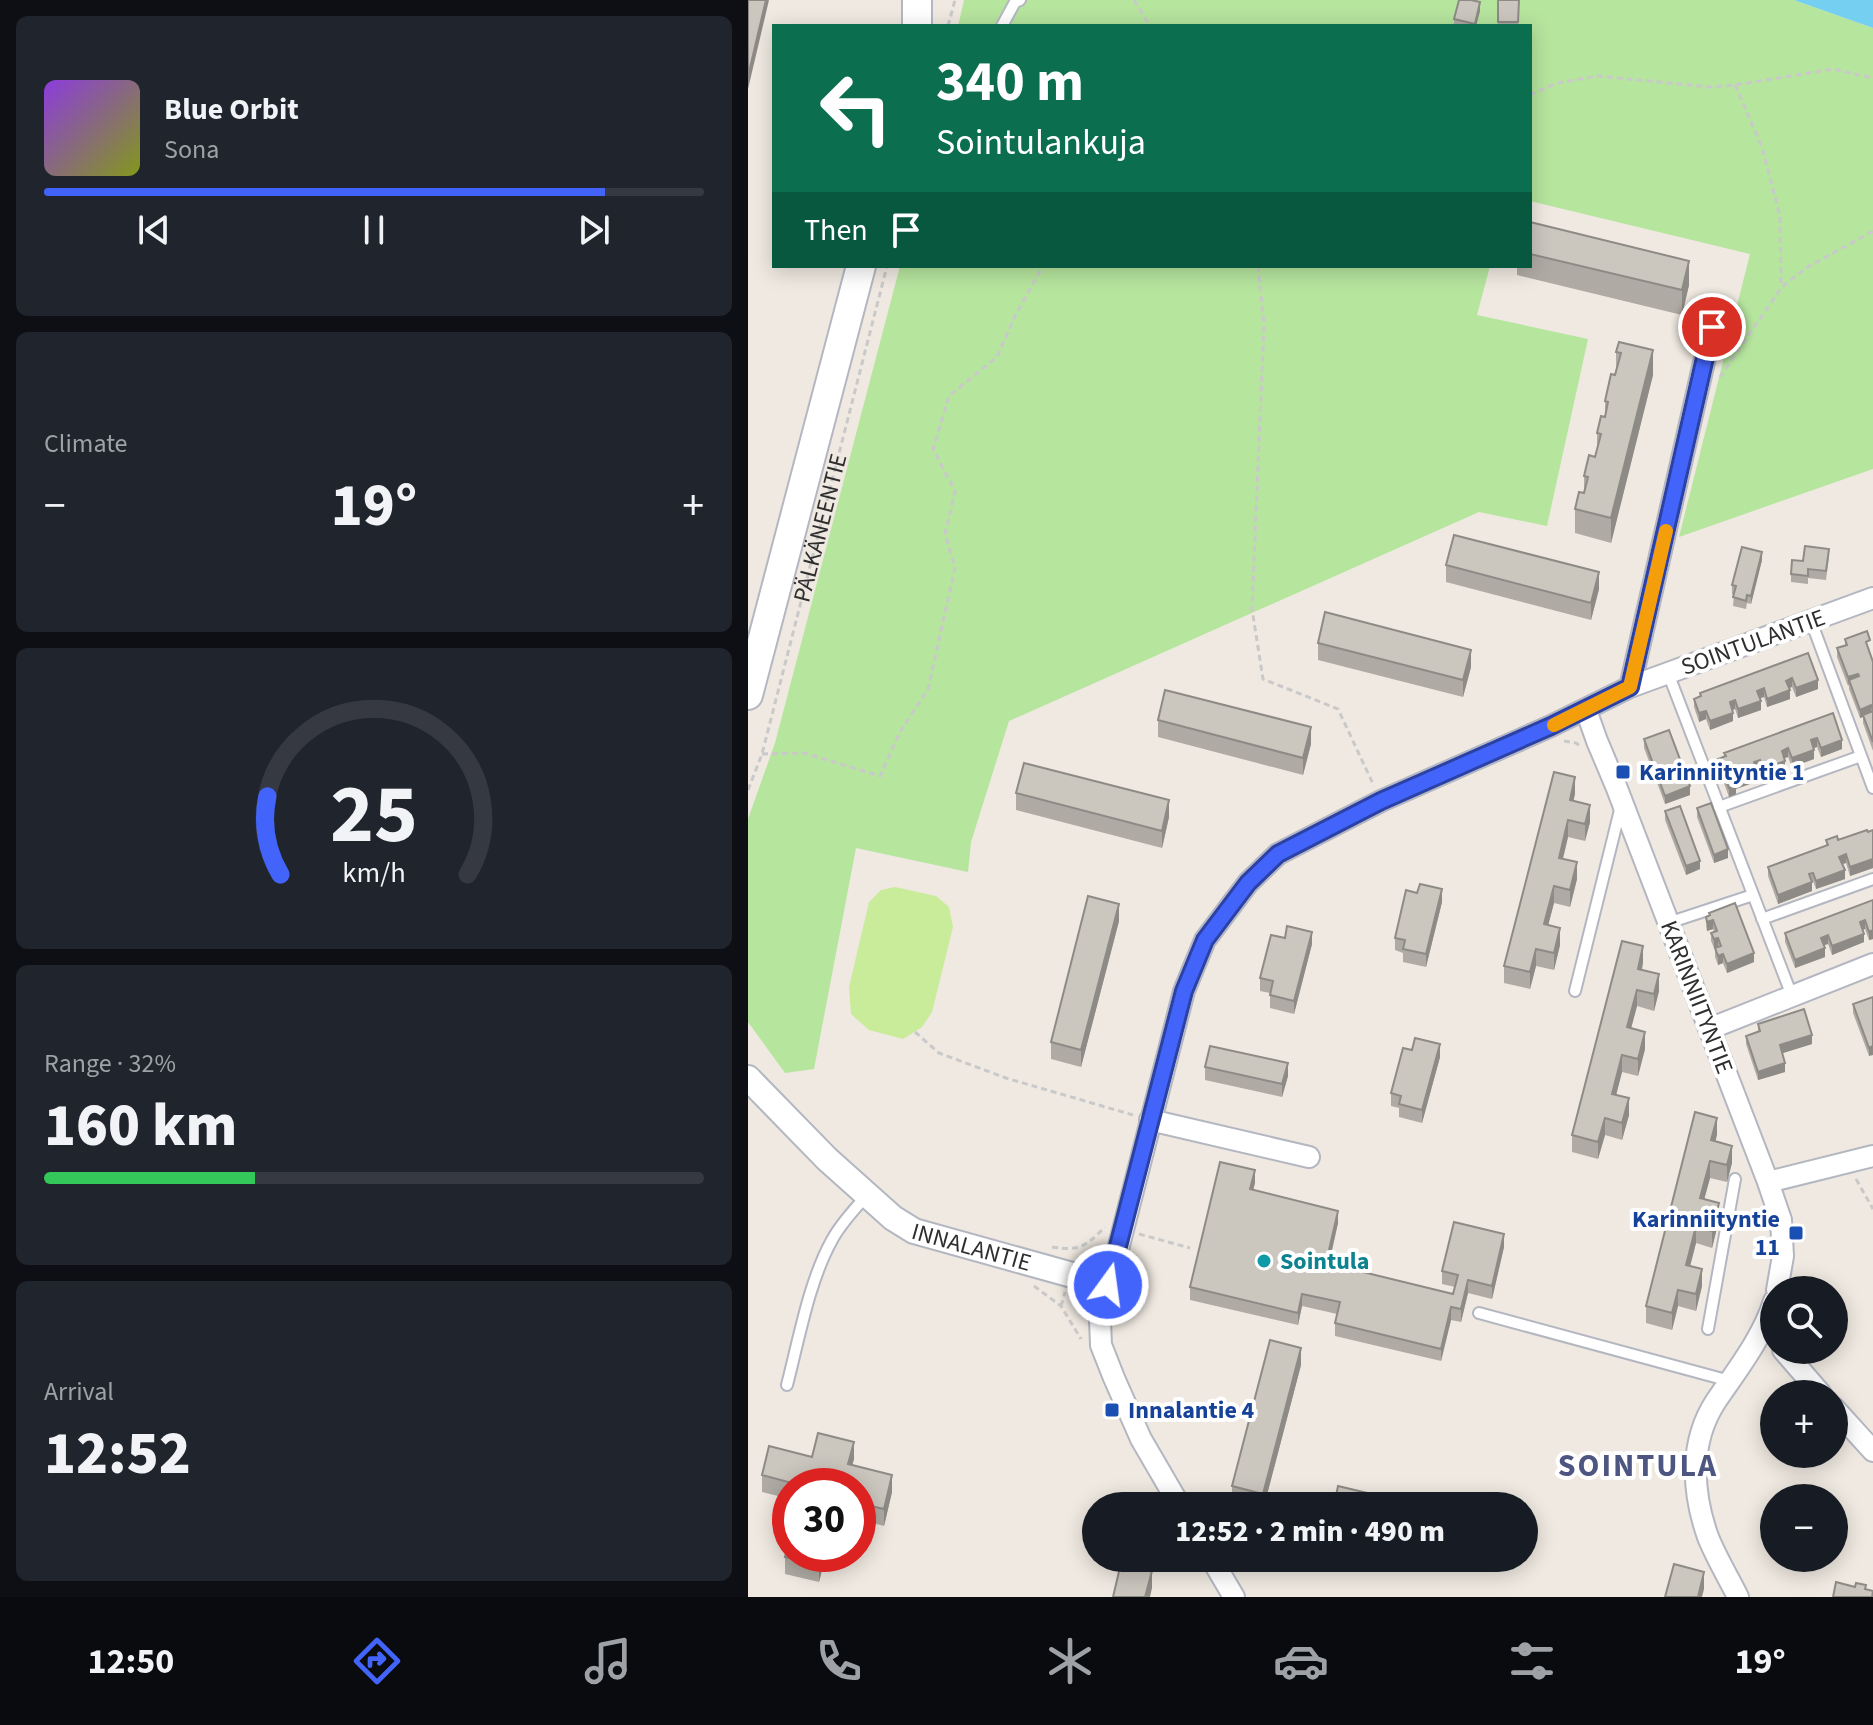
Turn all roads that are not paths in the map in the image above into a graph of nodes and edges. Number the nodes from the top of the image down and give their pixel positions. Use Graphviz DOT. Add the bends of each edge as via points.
graph roads {
  1 [pos="917,0"];
  2 [pos="1020,0"];
  3 [pos="917,24"];
  4 [pos="1003,24"];
  5 [pos="860,268"];
  6 [pos="1712,327"];
  7 [pos="1873,598"];
  8 [pos="1811,621"];
  9 [pos="1668,673"];
  10 [pos="1630,687"];
  11 [pos="748,695"];
  12 [pos="1586,710"];
  13 [pos="1861,756"];
  14 [pos="1873,788"];
  15 [pos="1622,802"];
  16 [pos="1719,807"];
  17 [pos="1873,879"];
  18 [pos="1753,895"];
  19 [pos="1762,919"];
  20 [pos="1668,923"];
  21 [pos="1873,964"];
  22 [pos="1575,991"];
  23 [pos="1792,996"];
  24 [pos="1709,1029"];
  25 [pos="748,1078"];
  26 [pos="1150,1120"];
  27 [pos="1873,1156"];
  28 [pos="1309,1157"];
  29 [pos="1735,1179"];
  30 [pos="1768,1182"];
  31 [pos="867,1195"];
  32 [pos="1779,1276"];
  33 [pos="1108,1285"];
  34 [pos="1479,1313"];
  35 [pos="1708,1329"];
  36 [pos="1760,1344"];
  37 [pos="1795,1364"];
  38 [pos="1809,1380"];
  39 [pos="1730,1381"];
  40 [pos="787,1385"];
  41 [pos="1848,1423"];
  42 [pos="1873,1451"];
  43 [pos="1172,1492"];
  44 [pos="1219,1572"];
  45 [pos="1234,1597"];
  46 [pos="1738,1597"];
  1 -- 3 [label="main road"];
  2 -- 4 [label="lane"];
  5 -- 11 [label="main road, PÄLKÄNEENTIE"];
  6 -- 10 [label="street"];
  7 -- 8 [label="street, SOINTULANTIE"];
  8 -- 9 [label="street, SOINTULANTIE"];
  8 -- 13 [label="lane"];
  9 -- 10 [label="street, SOINTULANTIE"];
  9 -- 16 [label="lane"];
  10 -- 12 [label="street, SOINTULANTIE"];
  12 -- 15 [label="street, KARINNIITYNTIE"];
  12 -- 26 [label="street, SOINTULANTIE" via="1381,801 1278,854 1248,883 1205,940 1184,991"];
  13 -- 14 [label="lane"];
  13 -- 16 [label="lane"];
  15 -- 20 [label="street, KARINNIITYNTIE"];
  15 -- 22 [label="lane"];
  16 -- 18 [label="lane"];
  17 -- 19 [label="lane"];
  18 -- 19 [label="lane"];
  18 -- 20 [label="lane"];
  19 -- 23 [label="lane"];
  20 -- 24 [label="street, KARINNIITYNTIE"];
  21 -- 23 [label="street"];
  23 -- 24 [label="street"];
  24 -- 30 [label="street, KARINNIITYNTIE"];
  25 -- 31 [label="street, INNALANTIE"];
  26 -- 28 [label="street"];
  26 -- 33 [label="street, SOINTULANTIE"];
  27 -- 30 [label="street"];
  29 -- 35 [label="lane"];
  30 -- 32 [label="street, KARINNIITYNTIE" via="1781,1220"];
  31 -- 33 [label="street, INNALANTIE" via="914,1231"];
  31 -- 40 [label="lane" via="841,1225 823,1258"];
  33 -- 43 [label="street" via="1101,1345 1141,1439"];
  34 -- 39 [label="lane"];
  36 -- 39 [label="street"];
  37 -- 38 [label="street"];
  39 -- 46 [label="street" via="1702,1426 1696,1483 1709,1539"];
  41 -- 42 [label="street"];
  44 -- 45 [label="street"];
}
